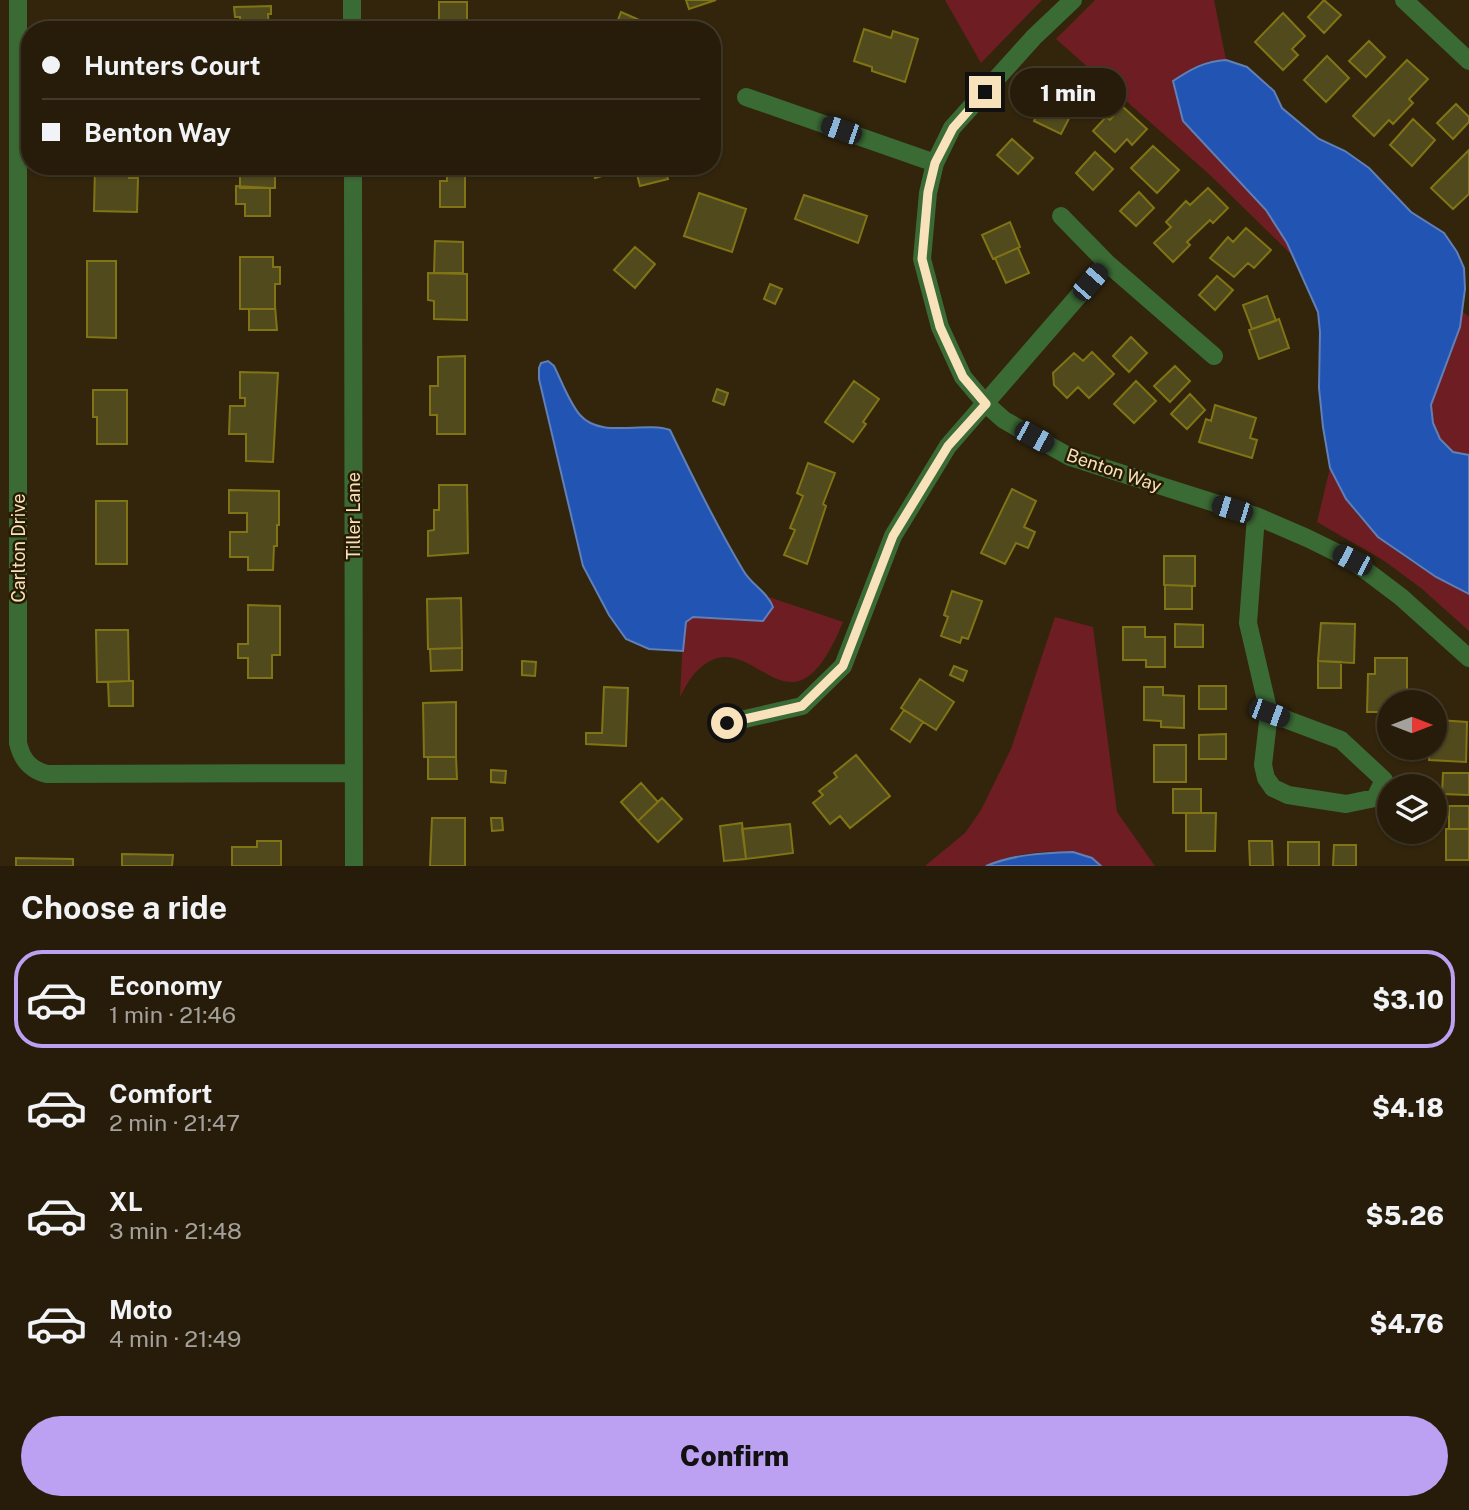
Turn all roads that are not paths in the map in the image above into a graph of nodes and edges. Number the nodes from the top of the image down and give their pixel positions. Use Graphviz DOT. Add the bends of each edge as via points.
graph roads {
  1 [pos="18,0"];
  2 [pos="352,0"];
  3 [pos="1073,0"];
  4 [pos="1404,0"];
  5 [pos="352,21"];
  6 [pos="1469,61"];
  7 [pos="746,97"];
  8 [pos="935,163"];
  9 [pos="352,175"];
  10 [pos="1061,216"];
  11 [pos="1107,263"];
  12 [pos="1214,356"];
  13 [pos="986,404"];
  14 [pos="1256,516"];
  15 [pos="1469,658"];
  16 [pos="1269,713"];
  17 [pos="727,723"];
  18 [pos="354,773"];
  19 [pos="354,866"];
  1 -- 18 [label="street, Carlton Drive" via="21,755 36,771 47,774"];
  2 -- 5 [label="street"];
  3 -- 8 [label="street, Benton Way" via="953,128"];
  4 -- 6 [label="street"];
  7 -- 8 [label="street"];
  8 -- 13 [label="street, Benton Way" via="922,259 940,327 963,377"];
  9 -- 18 [label="street, Tiller Lane"];
  10 -- 11 [label="street"];
  11 -- 12 [label="street"];
  11 -- 13 [label="street"];
  13 -- 14 [label="street, Benton Way" via="1004,420 1070,457"];
  13 -- 17 [label="street" via="948,446 893,536 843,666 802,706"];
  14 -- 15 [label="street, Benton Way" via="1352,560"];
  14 -- 16 [label="street" via="1248,623"];
  16 -- 16 [label="street" via="1341,740 1384,780 1375,798 1346,804 1288,795 1273,788 1263,765"];
  18 -- 19 [label="street, Tiller Lane"];
}
